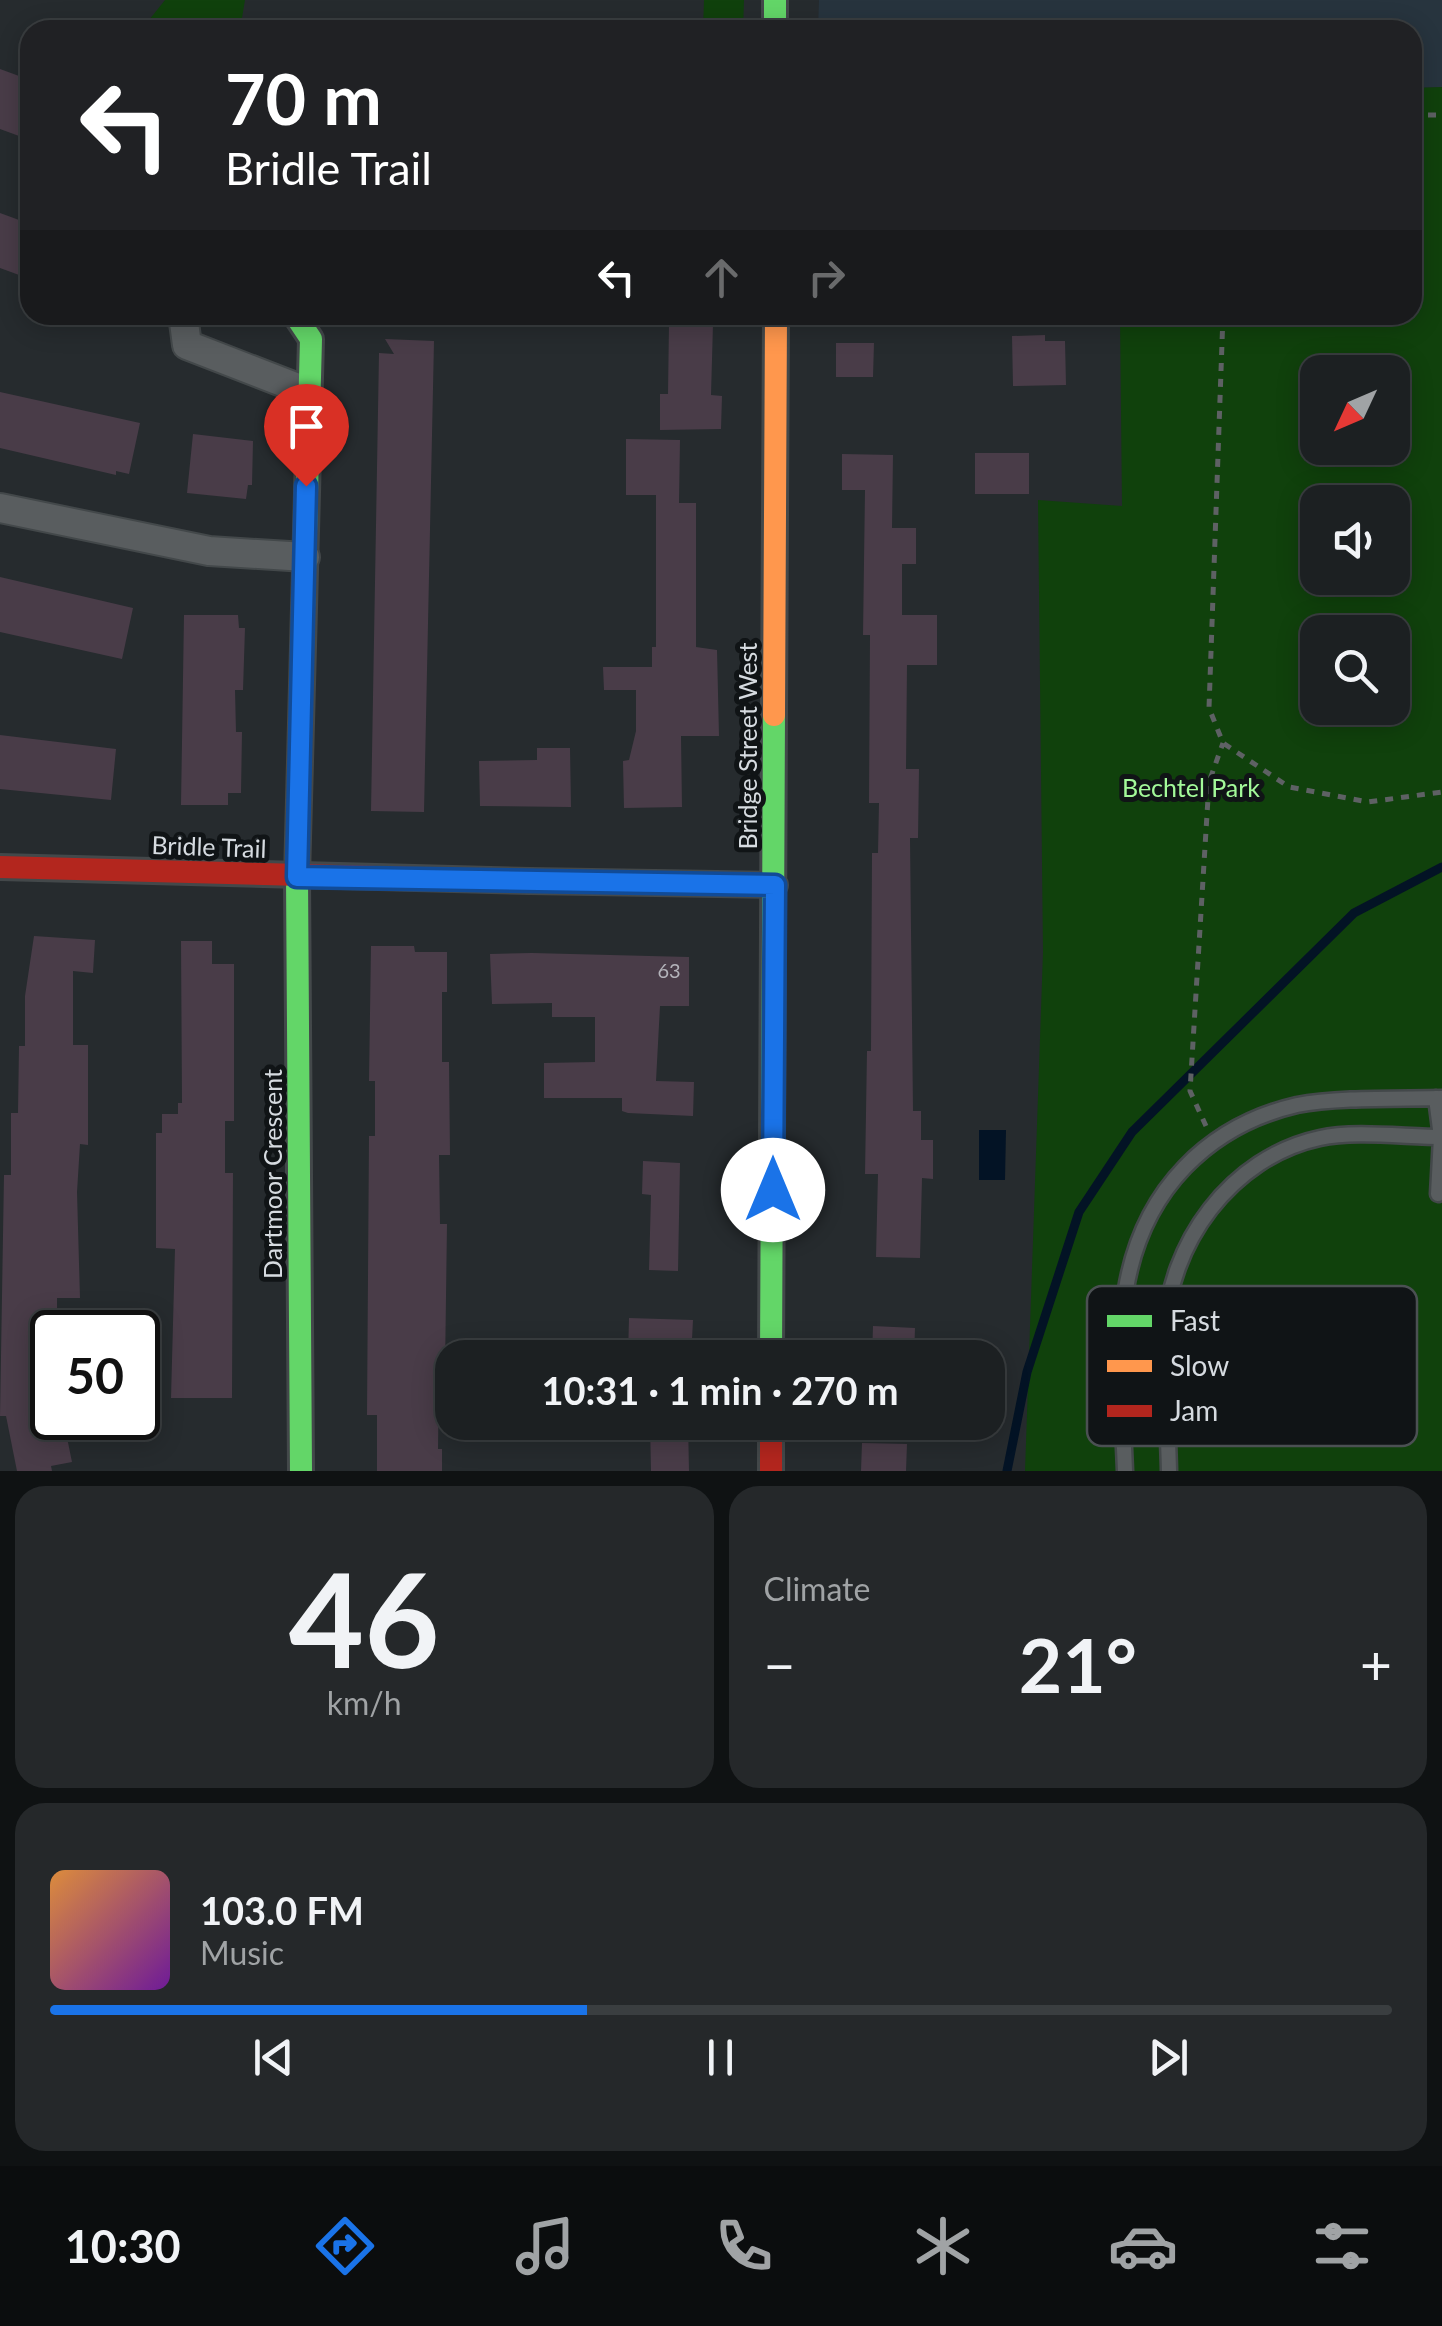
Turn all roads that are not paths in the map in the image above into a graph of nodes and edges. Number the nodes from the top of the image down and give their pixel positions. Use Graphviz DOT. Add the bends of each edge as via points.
graph roads {
  1 [pos="184,325"];
  2 [pos="301,325"];
  3 [pos="776,325"];
  4 [pos="308,392"];
  5 [pos="0,508"];
  6 [pos="305,557"];
  7 [pos="0,867"];
  8 [pos="297,877"];
  9 [pos="775,885"];
  10 [pos="1439,1098"];
  11 [pos="1441,1137"];
  12 [pos="1438,1194"];
  13 [pos="1126,1286"];
  14 [pos="1174,1286"];
  15 [pos="772,1340"];
  16 [pos="771,1440"];
  17 [pos="1124,1446"];
  18 [pos="1168,1446"];
  19 [pos="301,1471"];
  20 [pos="770,1471"];
  21 [pos="1125,1471"];
  22 [pos="1169,1471"];
  1 -- 4 [label="street" via="187,345"];
  2 -- 4 [label="street, Dartmoor Crescent" via="311,339"];
  3 -- 9 [label="street, Bridge Street West"];
  4 -- 6 [label="street, Dartmoor Crescent"];
  5 -- 6 [label="street" via="209,551"];
  6 -- 8 [label="street, Dartmoor Crescent"];
  7 -- 8 [label="street, Bridle Trail"];
  8 -- 9 [label="street, Bridle Trail"];
  8 -- 19 [label="street, Dartmoor Crescent"];
  9 -- 15 [label="street, Bridge Street West"];
  10 -- 11 [label="lane"];
  10 -- 13 [label="lane" via="1299,1105 1244,1122 1164,1189 1141,1228"];
  11 -- 12 [label="lane"];
  11 -- 14 [label="lane" via="1322,1137 1280,1151 1240,1176 1208,1209"];
  16 -- 20 [label="street"];
  17 -- 21 [label="lane"];
  18 -- 22 [label="lane"];
}
